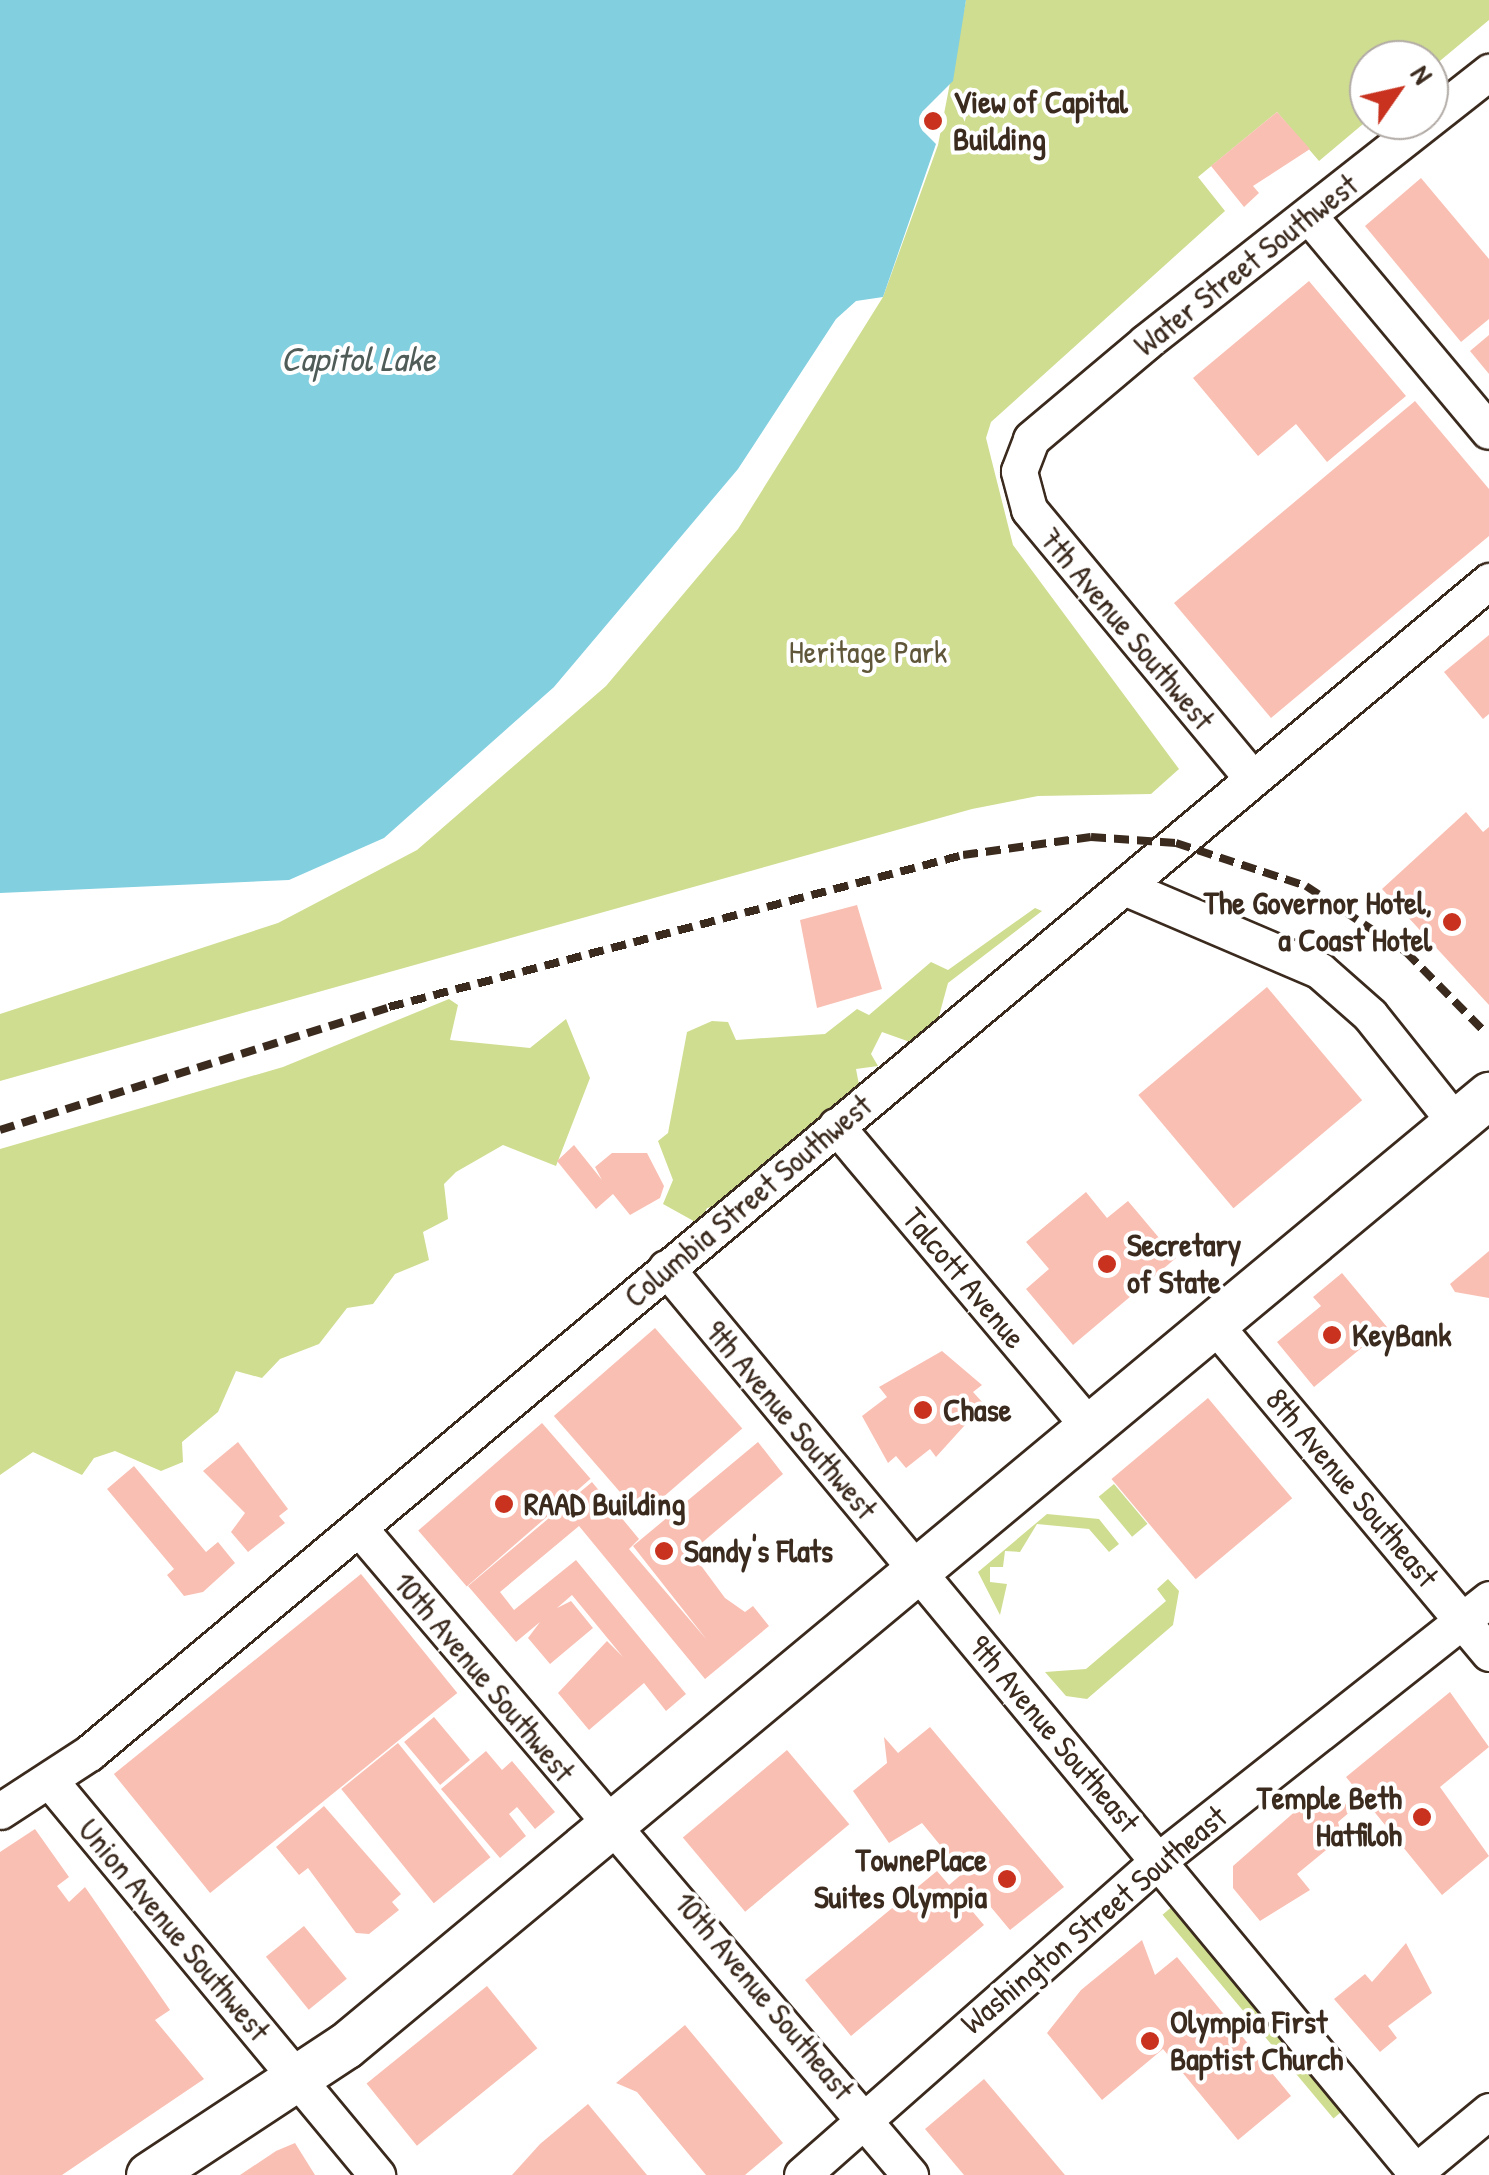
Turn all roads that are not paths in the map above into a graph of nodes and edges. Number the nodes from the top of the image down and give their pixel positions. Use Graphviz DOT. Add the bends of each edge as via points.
graph roads {
  1 [pos="1489,72"];
  2 [pos="1309,216"];
  3 [pos="1489,431"];
  4 [pos="1019,470"];
  5 [pos="1489,581"];
  6 [pos="1252,778"];
  7 [pos="1124,886"];
  8 [pos="1472,1109"];
  9 [pos="836,1126"];
  10 [pos="666,1268"];
  11 [pos="1214,1324"];
  12 [pos="1091,1429"];
  13 [pos="359,1528"];
  14 [pos="918,1571"];
  15 [pos="1476,1611"];
  16 [pos="1489,1653"];
  17 [pos="51,1782"];
  18 [pos="0,1811"];
  19 [pos="612,1822"];
  20 [pos="1159,1860"];
  21 [pos="297,2078"];
  22 [pos="1489,2111"];
  23 [pos="866,2120"];
  24 [pos="1415,2174"];
  25 [pos="149,2175"];
  26 [pos="377,2175"];
  27 [pos="802,2175"];
  28 [pos="910,2175"];
  1 -- 2 [label="street, Water Street Southwest"];
  2 -- 3 [label="street"];
  2 -- 4 [label="street, Water Street Southwest" via="1031,440"];
  4 -- 6 [label="street, 7th Avenue Southwest" via="1029,509"];
  5 -- 6 [label="street, Columbia Street Southwest"];
  6 -- 7 [label="street, Columbia Street Southwest"];
  7 -- 8 [label="street" via="1319,970"];
  7 -- 9 [label="street, Columbia Street Southwest"];
  8 -- 11 [label="main road"];
  9 -- 10 [label="street, Columbia Street Southwest"];
  9 -- 12 [label="street, Talcott Avenue"];
  10 -- 13 [label="street, Columbia Street Southwest"];
  10 -- 14 [label="street, 9th Avenue Southwest"];
  11 -- 12 [label="main road"];
  11 -- 15 [label="street, 8th Avenue Southeast"];
  12 -- 14 [label="main road"];
  13 -- 17 [label="street, Columbia Street Southwest"];
  13 -- 19 [label="street, 10th Avenue Southwest"];
  14 -- 19 [label="main road"];
  14 -- 20 [label="street, 9th Avenue Southeast"];
  15 -- 16 [label="street, 8th Avenue Southeast"];
  15 -- 20 [label="street, Washington Street Southeast"];
  17 -- 18 [label="street, Columbia Street Southwest"];
  17 -- 21 [label="street, Union Avenue Southwest"];
  19 -- 21 [label="main road"];
  19 -- 23 [label="street, 10th Avenue Southeast"];
  20 -- 23 [label="street, Washington Street Southeast"];
  20 -- 24 [label="street, 9th Avenue Southeast"];
  21 -- 25 [label="main road"];
  21 -- 26 [label="street, Union Avenue Southwest"];
  22 -- 24 [label="street"];
  23 -- 27 [label="street, Washington Street Southeast"];
  23 -- 28 [label="street, 10th Avenue Southeast"];
}
